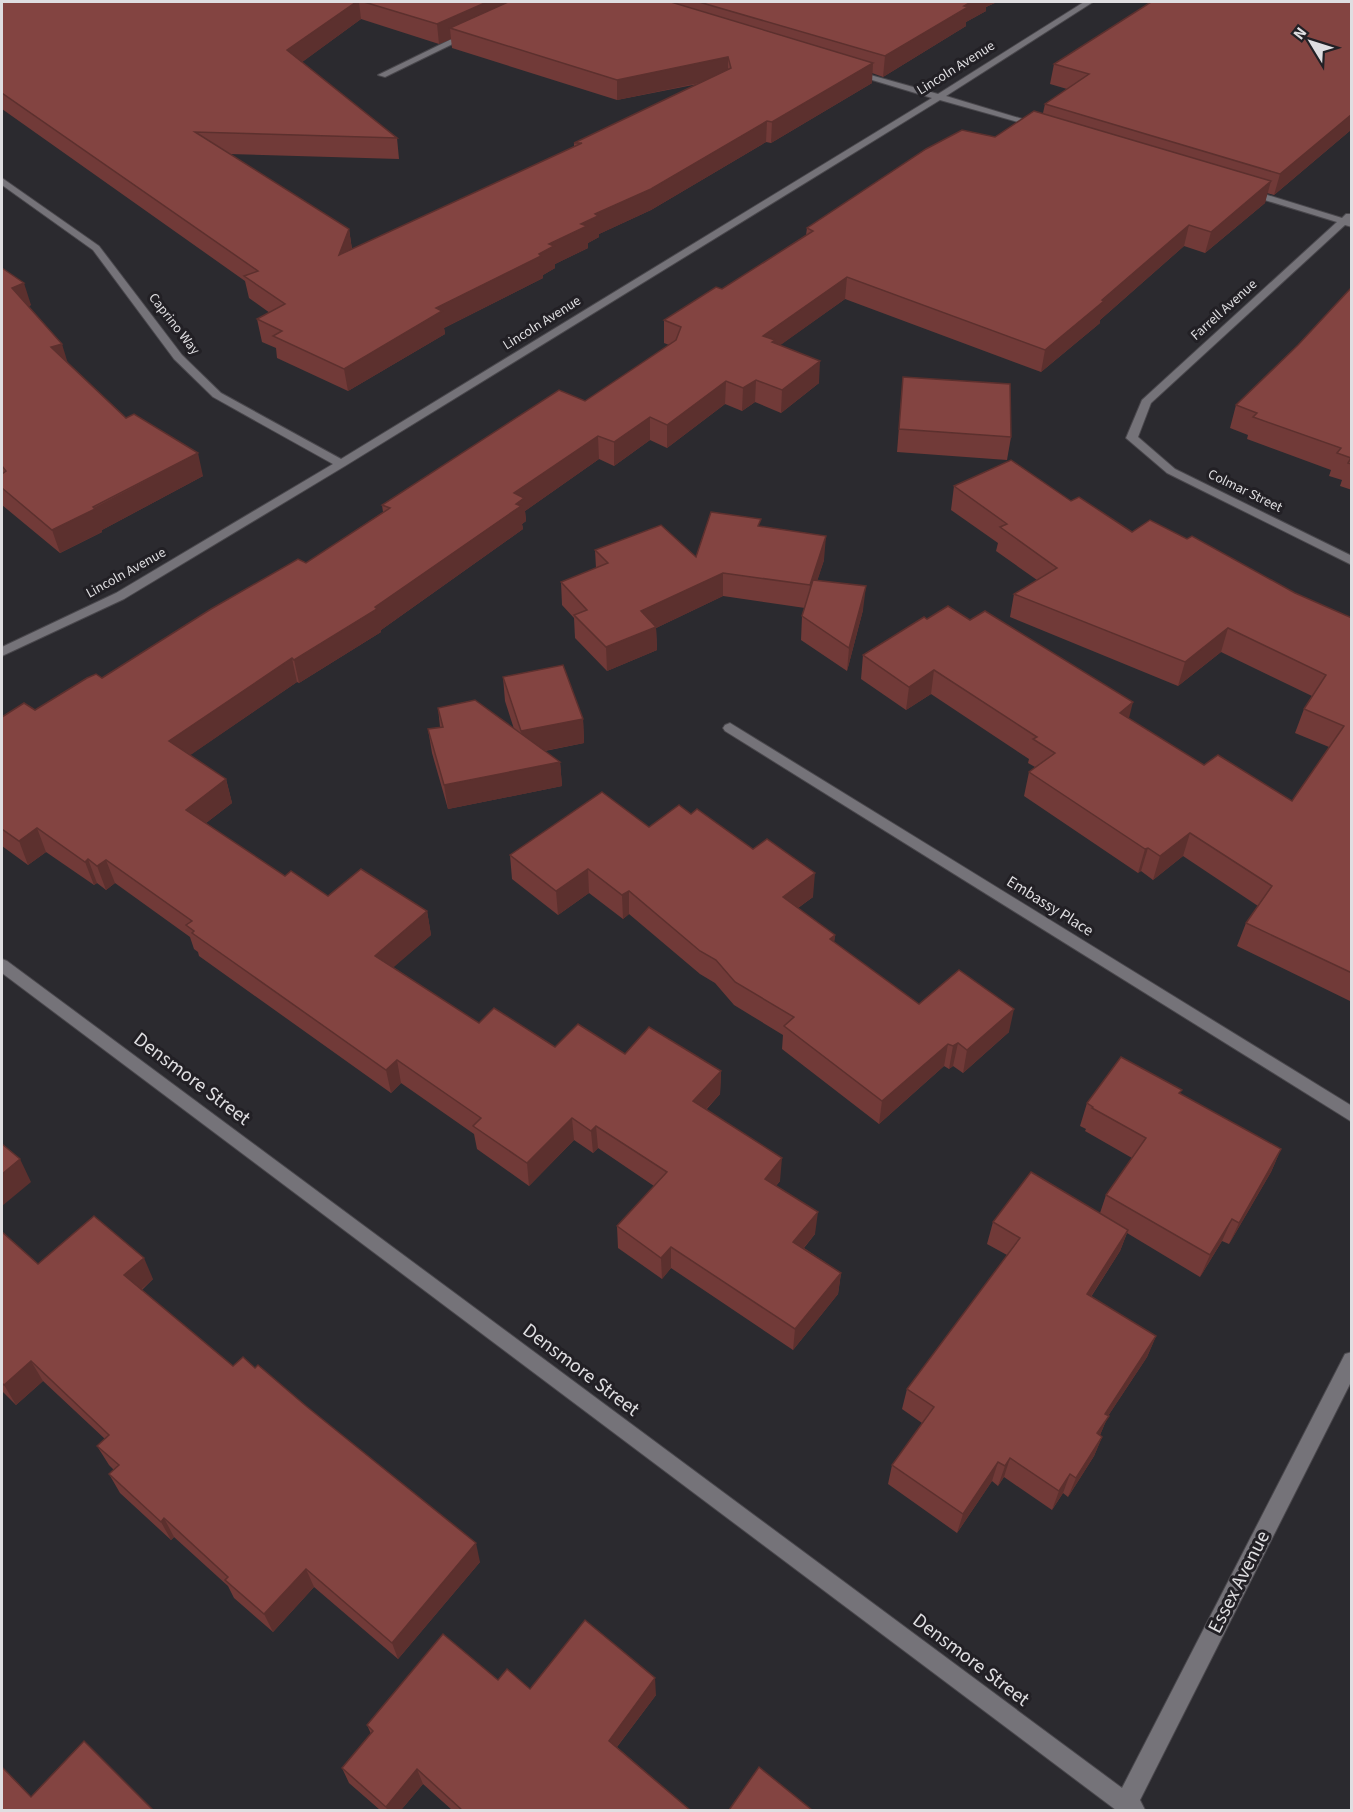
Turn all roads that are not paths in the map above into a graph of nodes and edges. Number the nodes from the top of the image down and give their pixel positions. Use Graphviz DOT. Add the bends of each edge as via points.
graph roads {
  1 [pos="1089,2"];
  2 [pos="477,31"];
  3 [pos="837,66"];
  4 [pos="382,75"];
  5 [pos="939,96"];
  6 [pos="1040,128"];
  7 [pos="2,181"];
  8 [pos="1242,190"];
  9 [pos="1349,220"];
  10 [pos="1132,438"];
  11 [pos="341,464"];
  12 [pos="1352,561"];
  13 [pos="2,652"];
  14 [pos="730,728"];
  15 [pos="2,965"];
  16 [pos="1352,1115"];
  17 [pos="1352,1360"];
  18 [pos="1130,1807"];
  1 -- 5 [label="street, Lincoln Avenue"];
  2 -- 4 [label="street"];
  3 -- 5 [label="street"];
  5 -- 6 [label="street"];
  5 -- 11 [label="street, Lincoln Avenue"];
  7 -- 11 [label="street, Caprino Way" via="96,248 178,357 217,395"];
  8 -- 9 [label="street"];
  9 -- 10 [label="street, Farrell Avenue" via="1146,402"];
  10 -- 12 [label="street, Colmar Street" via="1171,471"];
  11 -- 13 [label="street, Lincoln Avenue" via="120,596"];
  14 -- 16 [label="street, Embassy Place"];
  15 -- 18 [label="street, Densmore Street"];
  17 -- 18 [label="street, Essex Avenue"];
}
